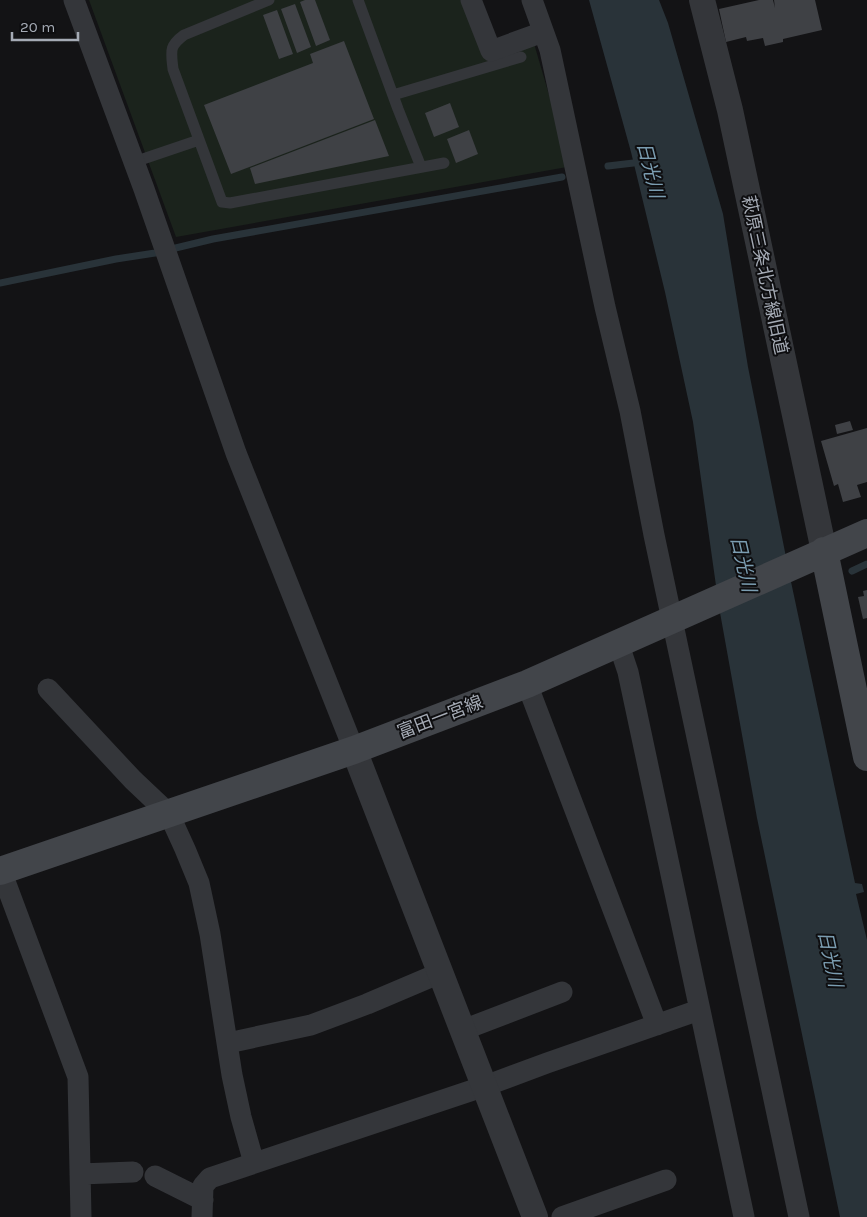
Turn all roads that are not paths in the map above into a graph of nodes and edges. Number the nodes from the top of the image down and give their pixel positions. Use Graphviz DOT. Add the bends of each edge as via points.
graph roads {
  1 [pos="74,0"];
  2 [pos="269,0"];
  3 [pos="358,0"];
  4 [pos="472,0"];
  5 [pos="532,0"];
  6 [pos="702,0"];
  7 [pos="543,32"];
  8 [pos="521,57"];
  9 [pos="393,95"];
  10 [pos="199,140"];
  11 [pos="134,162"];
  12 [pos="444,163"];
  13 [pos="421,167"];
  14 [pos="867,533"];
  15 [pos="818,554"];
  16 [pos="680,615"];
  17 [pos="618,642"];
  18 [pos="527,684"];
  19 [pos="48,689"];
  20 [pos="354,750"];
  21 [pos="867,757"];
  22 [pos="169,814"];
  23 [pos="0,870"];
  24 [pos="440,973"];
  25 [pos="562,992"];
  26 [pos="699,1010"];
  27 [pos="657,1025"];
  28 [pos="463,1030"];
  29 [pos="228,1043"];
  30 [pos="485,1086"];
  31 [pos="254,1163"];
  32 [pos="133,1172"];
  33 [pos="80,1174"];
  34 [pos="155,1176"];
  35 [pos="666,1180"];
  36 [pos="203,1208"];
  37 [pos="81,1217"];
  38 [pos="535,1217"];
  39 [pos="562,1217"];
  40 [pos="744,1217"];
  41 [pos="799,1217"];
  1 -- 11 [label="street"];
  2 -- 10 [label="lane" via="184,35 174,43 171,55 173,69"];
  3 -- 9 [label="lane"];
  4 -- 7 [label="street" via="491,51"];
  5 -- 7 [label="street"];
  6 -- 15 [label="street, 萩原三条北方線旧道" via="730,110"];
  7 -- 16 [label="street" via="550,50 630,411 654,535"];
  8 -- 9 [label="lane"];
  9 -- 13 [label="lane"];
  10 -- 11 [label="lane"];
  10 -- 13 [label="lane" via="222,202 230,203"];
  11 -- 20 [label="street" via="236,453"];
  12 -- 13 [label="lane"];
  14 -- 15 [label="main road, 富田一宮線"];
  15 -- 16 [label="main road, 富田一宮線"];
  15 -- 21 [label="main road"];
  16 -- 17 [label="main road, 富田一宮線"];
  16 -- 41 [label="street"];
  17 -- 18 [label="main road, 富田一宮線"];
  17 -- 26 [label="street" via="628,672"];
  18 -- 20 [label="main road, 富田一宮線"];
  18 -- 27 [label="street"];
  19 -- 22 [label="street"];
  20 -- 22 [label="main road, 富田一宮線"];
  20 -- 24 [label="street"];
  22 -- 23 [label="main road, 富田一宮線"];
  22 -- 29 [label="street" via="199,883"];
  23 -- 33 [label="street" via="78,1077"];
  24 -- 28 [label="street"];
  24 -- 29 [label="street" via="311,1025"];
  25 -- 28 [label="street"];
  26 -- 27 [label="street"];
  26 -- 40 [label="street"];
  27 -- 30 [label="street"];
  28 -- 30 [label="street"];
  29 -- 31 [label="street" via="239,1109"];
  30 -- 31 [label="street"];
  30 -- 38 [label="street"];
  31 -- 36 [label="street" via="210,1178 204,1186"];
  32 -- 33 [label="street"];
  33 -- 37 [label="street"];
  34 -- 36 [label="street"];
  35 -- 39 [label="street"];
}
